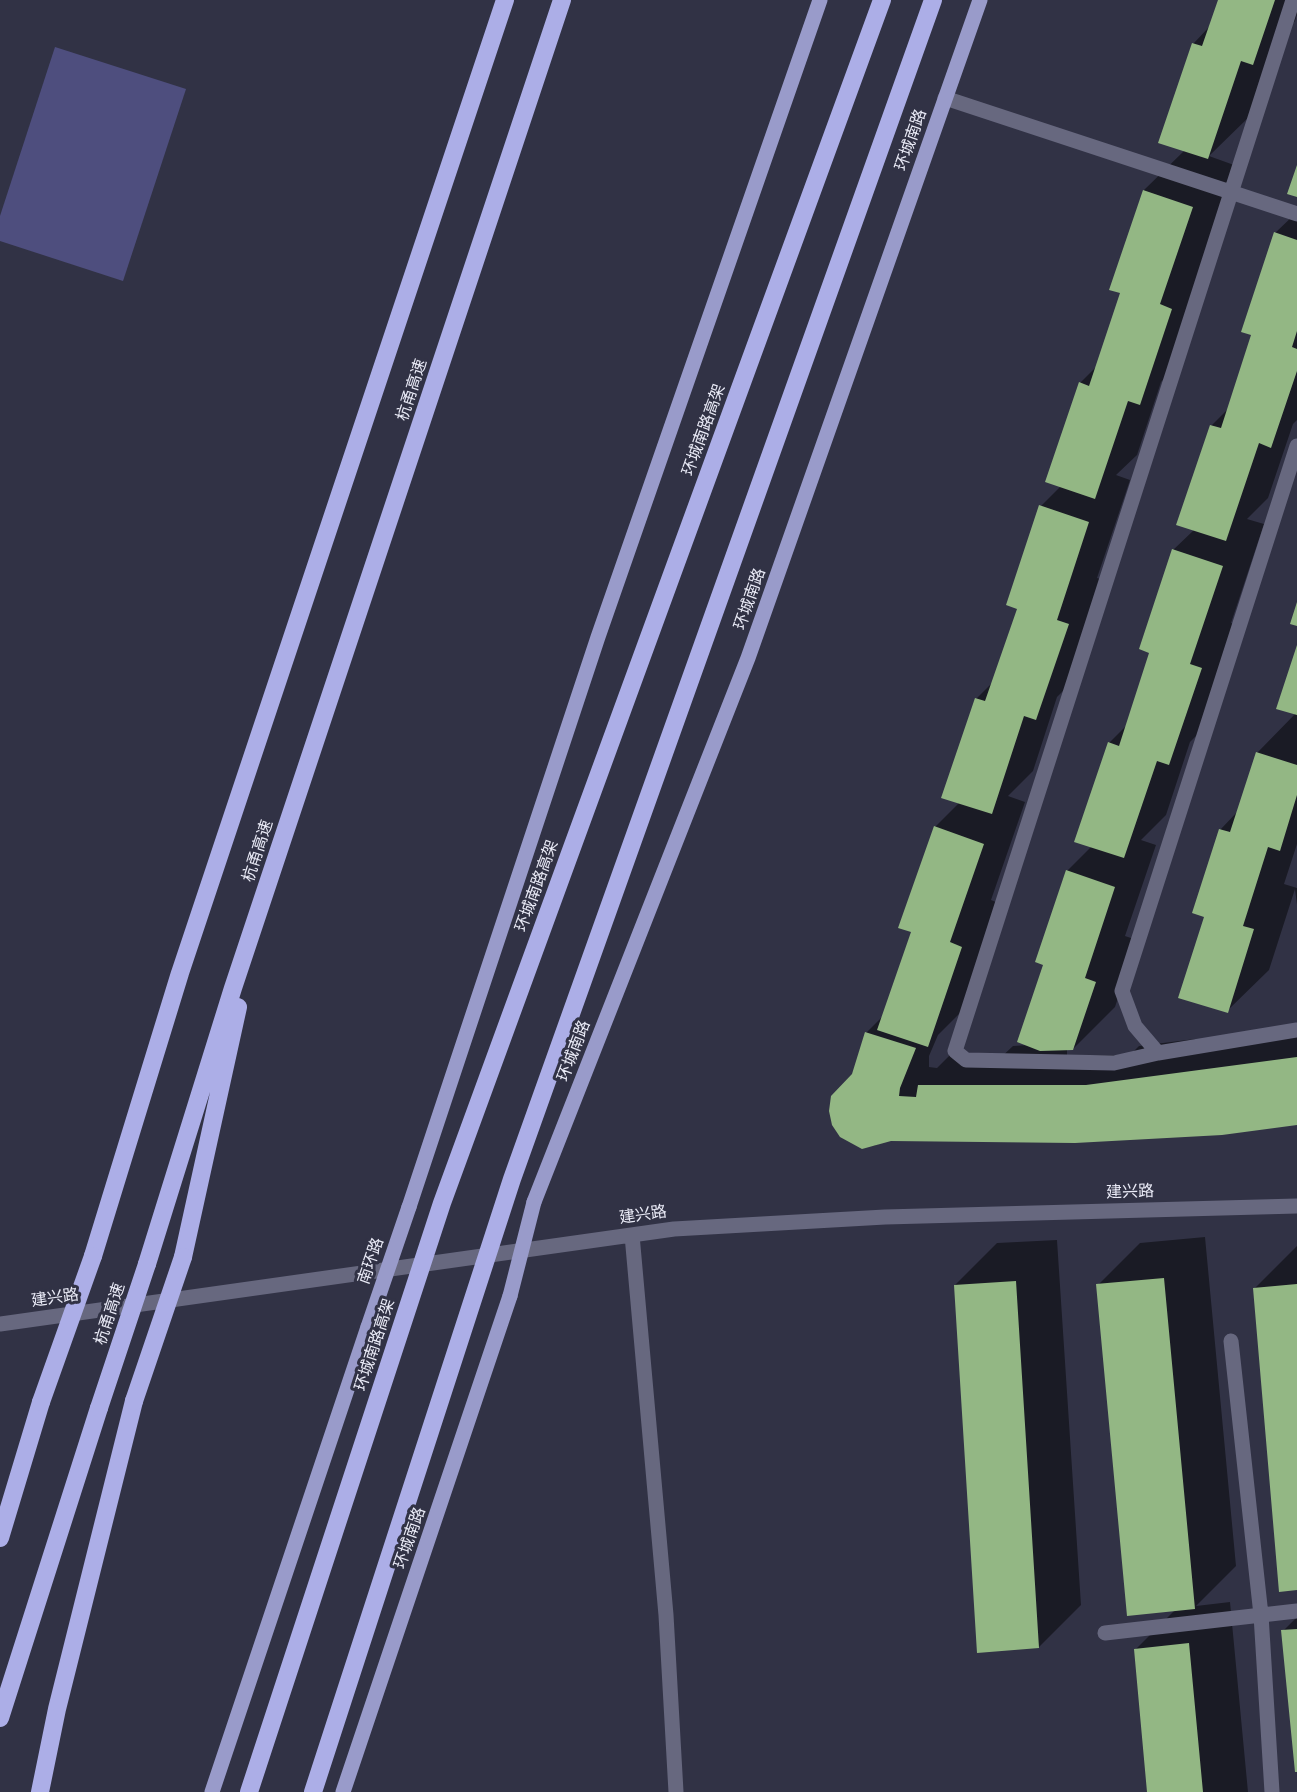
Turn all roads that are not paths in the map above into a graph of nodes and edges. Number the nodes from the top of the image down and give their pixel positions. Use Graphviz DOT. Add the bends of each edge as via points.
graph roads {
  1 [pos="505,0"];
  2 [pos="562,0"];
  3 [pos="820,0"];
  4 [pos="882,0"];
  5 [pos="933,0"];
  6 [pos="980,0"];
  7 [pos="1293,0"];
  8 [pos="945,98"];
  9 [pos="1231,192"];
  10 [pos="1297,214"];
  11 [pos="1297,446"];
  12 [pos="261,905"];
  13 [pos="1297,1030"];
  14 [pos="1158,1053"];
  15 [pos="1297,1206"];
  16 [pos="632,1235"];
  17 [pos="0,1324"];
  18 [pos="1231,1341"];
  19 [pos="0,1538"];
  20 [pos="1297,1611"];
  21 [pos="1261,1615"];
  22 [pos="1105,1632"];
  23 [pos="0,1718"];
  24 [pos="39,1792"];
  25 [pos="212,1792"];
  26 [pos="249,1792"];
  27 [pos="313,1792"];
  28 [pos="343,1792"];
  29 [pos="676,1792"];
  30 [pos="1272,1792"];
  1 -- 19 [label="highway, 杭甬高速, bridge" via="180,973 93,1256 41,1402"];
  2 -- 12 [label="highway, 杭甬高速"];
  3 -- 25 [label="main road, 南环路, bridge" via="598,637"];
  4 -- 26 [label="highway, 环城南路高架, bridge" via="442,1203"];
  5 -- 27 [label="highway, bridge" via="512,1179"];
  6 -- 8 [label="main road, 环城南路"];
  7 -- 9 [label="street"];
  8 -- 9 [label="street"];
  8 -- 28 [label="main road, 环城南路, bridge" via="748,658 534,1202 510,1296"];
  9 -- 10 [label="street"];
  9 -- 14 [label="street" via="955,1051 966,1060 1114,1063"];
  11 -- 14 [label="street" via="1122,991 1135,1026"];
  12 -- 23 [label="highway, 杭甬高速, bridge"];
  12 -- 24 [label="highway, bridge" via="183,1257 135,1401"];
  13 -- 14 [label="street"];
  15 -- 16 [label="street, 建兴路" via="885,1217 674,1229"];
  16 -- 17 [label="street, 建兴路"];
  16 -- 29 [label="street" via="666,1615"];
  18 -- 21 [label="street"];
  20 -- 21 [label="street"];
  21 -- 22 [label="street"];
  21 -- 30 [label="street"];
}
